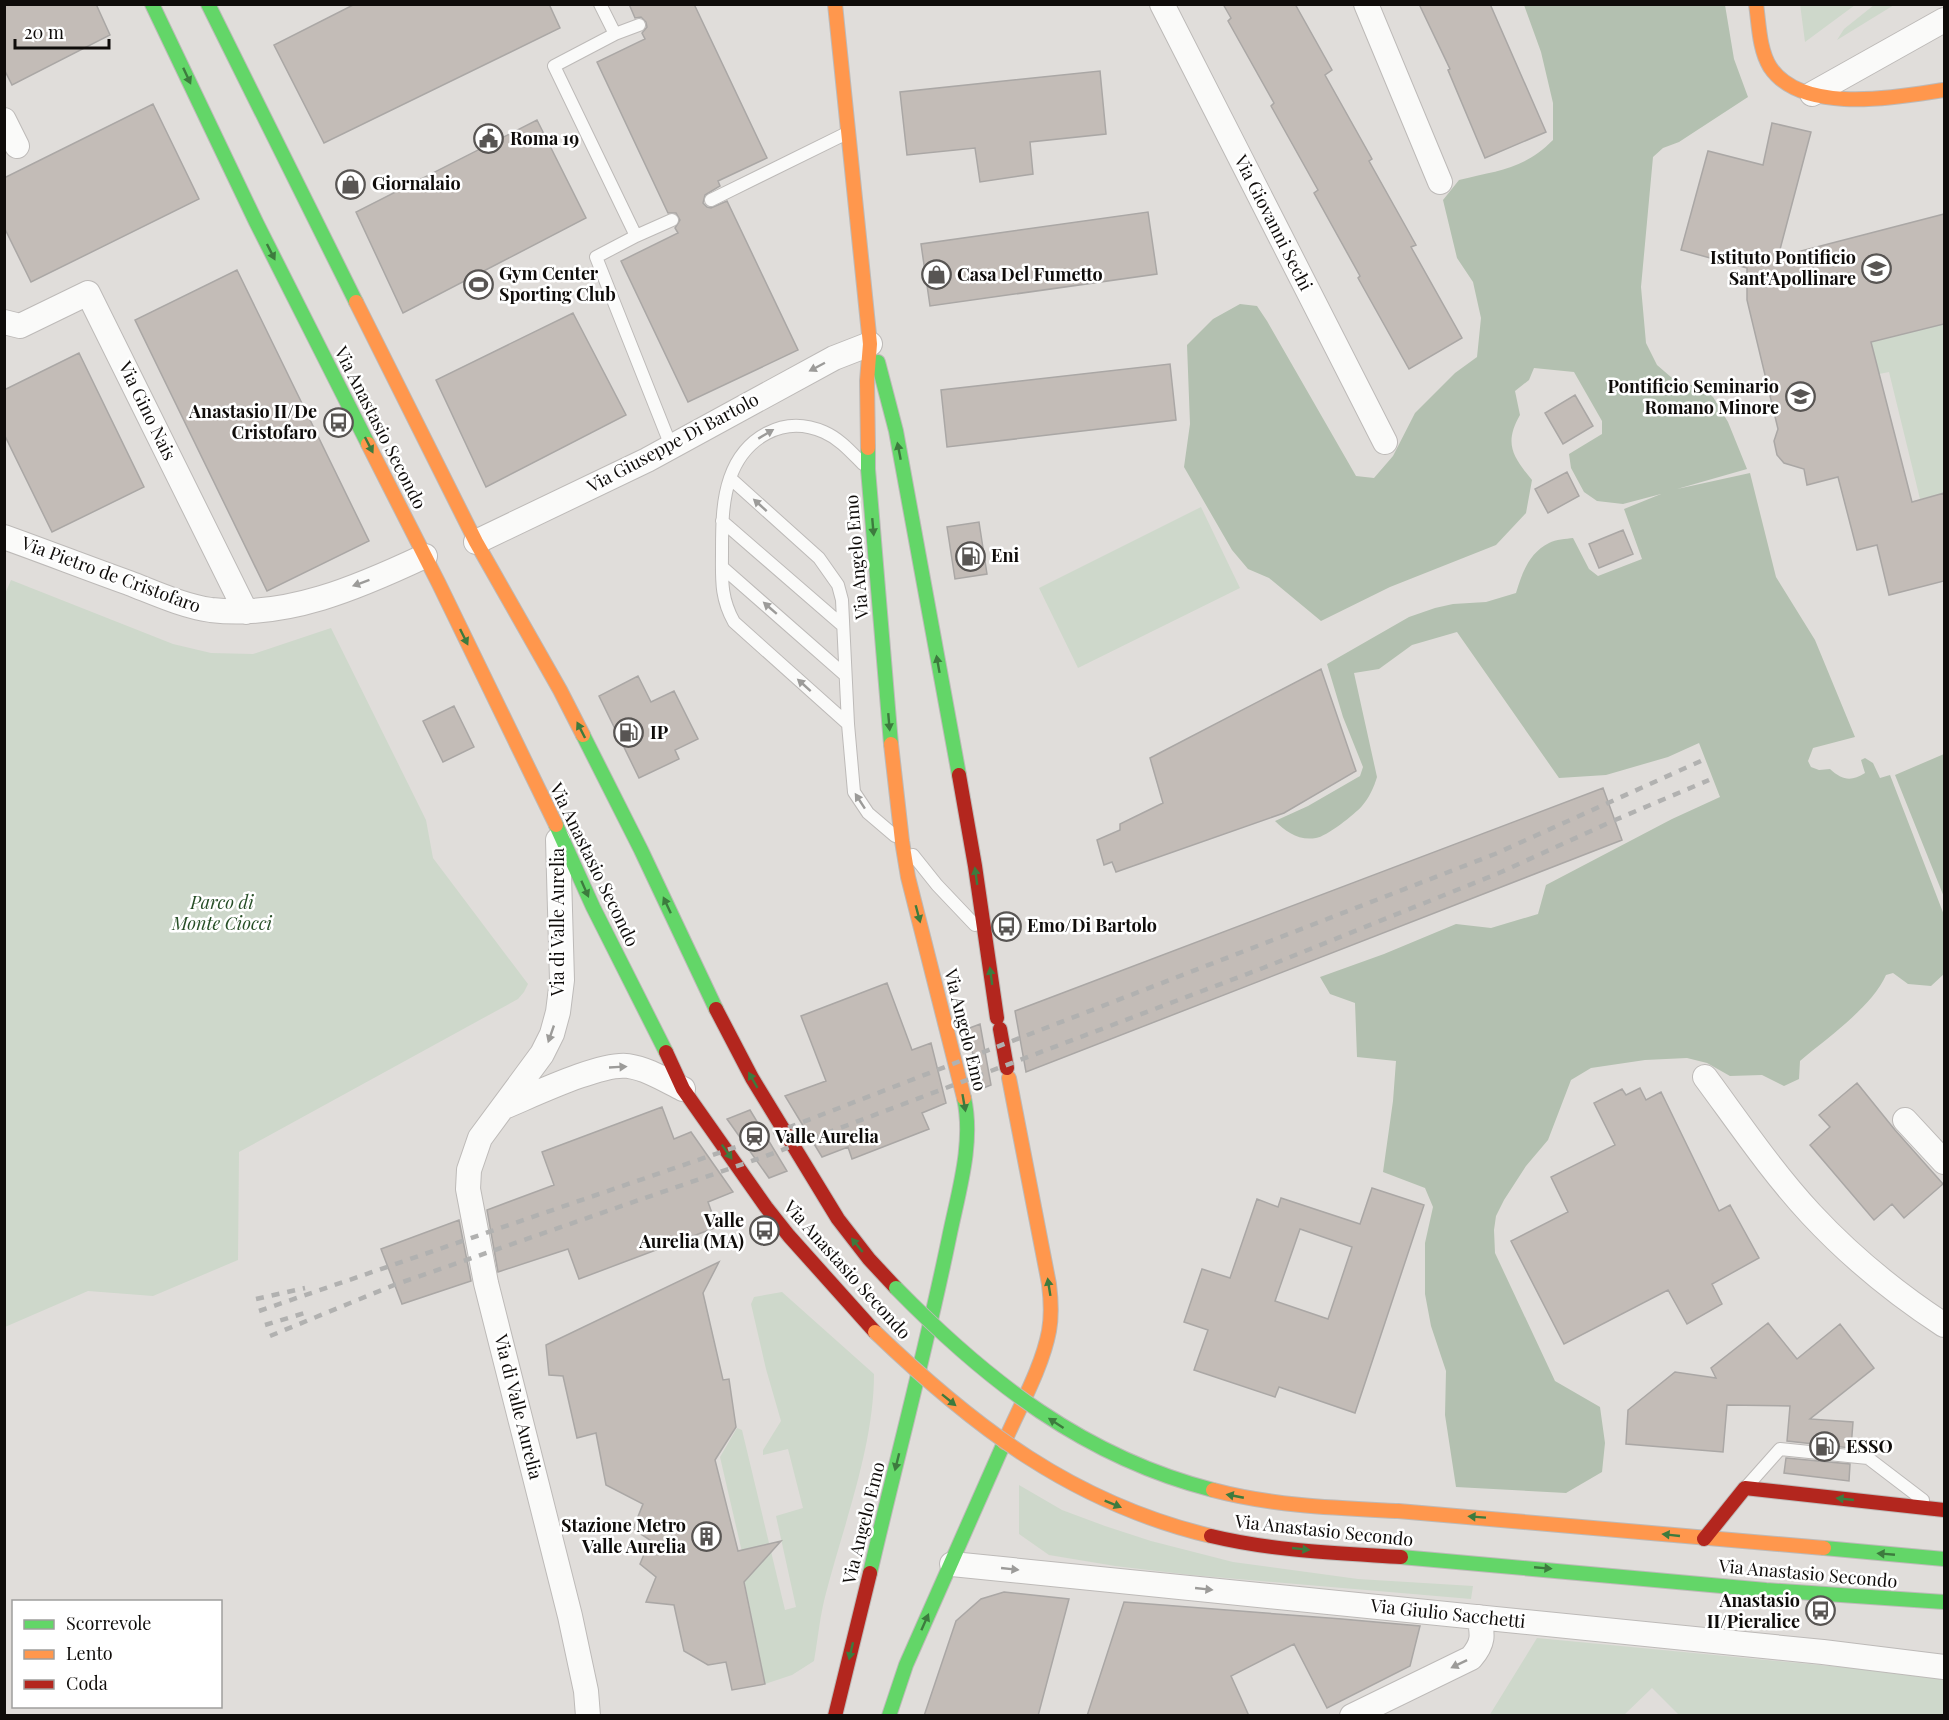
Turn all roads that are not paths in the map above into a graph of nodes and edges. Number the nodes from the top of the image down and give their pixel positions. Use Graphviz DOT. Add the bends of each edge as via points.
graph roads {
  1 [pos="152,4"];
  2 [pos="208,4"];
  3 [pos="600,4"];
  4 [pos="835,4"];
  5 [pos="1162,4"];
  6 [pos="1366,4"];
  7 [pos="1756,4"];
  8 [pos="1944,20"];
  9 [pos="639,25"];
  10 [pos="615,34"];
  11 [pos="1944,90"];
  12 [pos="1812,94"];
  13 [pos="4,120"];
  14 [pos="849,132"];
  15 [pos="17,146"];
  16 [pos="1440,182"];
  17 [pos="711,200"];
  18 [pos="672,220"];
  19 [pos="636,236"];
  20 [pos="4,322"];
  21 [pos="870,344"];
  22 [pos="1384,442"];
  23 [pos="672,446"];
  24 [pos="868,469"];
  25 [pos="730,478"];
  26 [pos="723,521"];
  27 [pos="4,537"];
  28 [pos="476,542"];
  29 [pos="425,556"];
  30 [pos="722,567"];
  31 [pos="246,612"];
  32 [pos="842,625"];
  33 [pos="845,675"];
  34 [pos="848,724"];
  35 [pos="558,830"];
  36 [pos="902,841"];
  37 [pos="985,934"];
  38 [pos="1705,1077"];
  39 [pos="683,1089"];
  40 [pos="504,1107"];
  41 [pos="1905,1120"];
  42 [pos="1944,1162"];
  43 [pos="1944,1325"];
  44 [pos="1745,1488"];
  45 [pos="1940,1510"];
  46 [pos="1704,1539"];
  47 [pos="1944,1559"];
  48 [pos="952,1564"];
  49 [pos="1944,1602"];
  50 [pos="1479,1617"];
  51 [pos="1944,1667"];
  52 [pos="588,1716"];
  53 [pos="836,1716"];
  54 [pos="889,1716"];
  55 [pos="1352,1716"];
  1 -- 29 [label="main road, Via Anastasio Secondo, one-way" via="256,222"];
  2 -- 28 [label="main road, Via Anastasio Secondo"];
  3 -- 10 [label="lane"];
  4 -- 14 [label="main road, Via Angelo Emo"];
  5 -- 22 [label="street, Via Giovanni Sechi"];
  6 -- 16 [label="street"];
  7 -- 12 [label="main road" via="1769,65 1778,78"];
  8 -- 12 [label="street"];
  9 -- 10 [label="lane"];
  10 -- 19 [label="lane" via="554,66"];
  11 -- 12 [label="main road" via="1849,100"];
  13 -- 15 [label="street"];
  14 -- 17 [label="lane"];
  14 -- 21 [label="main road, Via Angelo Emo"];
  18 -- 19 [label="lane"];
  19 -- 23 [label="lane" via="596,257"];
  20 -- 31 [label="street, Via Gino Nais" via="21,326 88,293"];
  21 -- 23 [label="street, Via Giuseppe Di Bartolo, one-way" via="834,358"];
  21 -- 24 [label="main road, Via Angelo Emo"];
  37 -- 21 [label="main road, Via Angelo Emo, one-way" via="898,442"];
  23 -- 28 [label="street, Via Giuseppe Di Bartolo"];
  25 -- 24 [label="lane, one-way" via="752,444 775,429 790,426 825,432 845,445"];
  24 -- 36 [label="main road, Via Angelo Emo, one-way"];
  25 -- 26 [label="lane"];
  32 -- 25 [label="lane, one-way" via="838,585 824,563"];
  26 -- 30 [label="lane"];
  26 -- 32 [label="lane"];
  27 -- 31 [label="street, Via Pietro de Cristofaro" via="194,607"];
  46 -- 28 [label="main road, Via Anastasio Secondo, one-way, bridge" via="1528,1521 1306,1506 1219,1492 1140,1467 1085,1441 989,1375 896,1288 826,1202 752,1078 566,700"];
  29 -- 31 [label="street, Via Pietro de Cristofaro, one-way" via="328,596"];
  29 -- 35 [label="main road, Via Anastasio Secondo, one-way"];
  33 -- 30 [label="lane, one-way"];
  34 -- 30 [label="lane, one-way" via="734,621 723,596"];
  32 -- 33 [label="lane"];
  33 -- 34 [label="lane"];
  36 -- 34 [label="lane, one-way" via="868,813 854,792"];
  35 -- 39 [label="main road, Via Anastasio Secondo, one-way"];
  35 -- 40 [label="street, Via di Valle Aurelia, one-way" via="562,980 558,1012 542,1054"];
  36 -- 37 [label="lane" via="937,885"];
  36 -- 53 [label="main road, Via Angelo Emo, one-way" via="965,1104 967,1138 941,1276"];
  48 -- 37 [label="main road, Via Angelo Emo, one-way" via="1035,1372 1051,1319 1049,1284"];
  38 -- 43 [label="street" via="1810,1214 1861,1263"];
  40 -- 39 [label="street, Via di Valle Aurelia, one-way" via="588,1073 617,1066 640,1068"];
  39 -- 49 [label="main road, Via Anastasio Secondo, one-way, bridge" via="815,1268 926,1382 1011,1449 1109,1503 1159,1522 1224,1539 1301,1549"];
  40 -- 52 [label="street, Via di Valle Aurelia" via="475,1150 468,1189 486,1282 570,1616"];
  41 -- 42 [label="street"];
  45 -- 44 [label="main road, one-way"];
  44 -- 45 [label="lane" via="1780,1449 1868,1458"];
  44 -- 46 [label="main road"];
  47 -- 46 [label="main road, Via Anastasio Secondo, one-way"];
  48 -- 50 [label="street, Via Giulio Sacchetti, one-way"];
  54 -- 48 [label="main road, Via Angelo Emo, one-way" via="906,1665"];
  50 -- 51 [label="street, Via Giulio Sacchetti"];
  50 -- 55 [label="street, one-way" via="1481,1644 1471,1658"];
}
